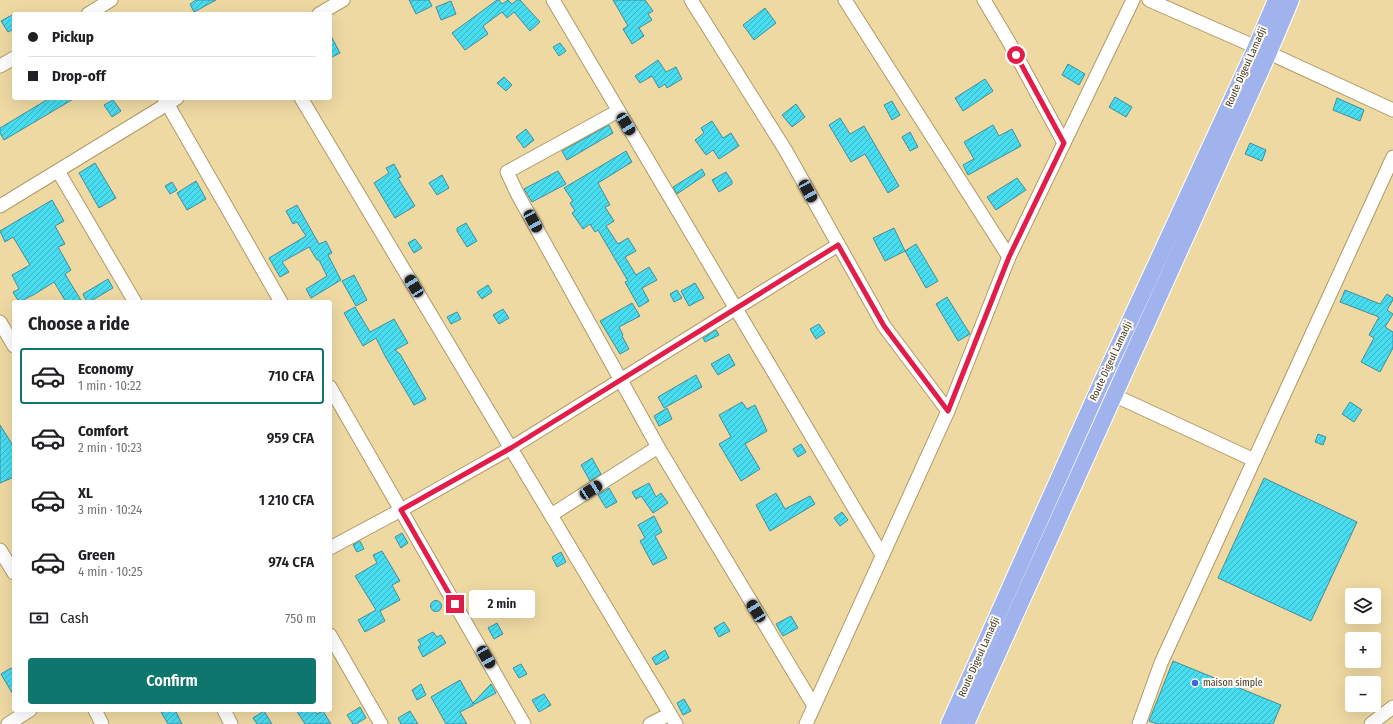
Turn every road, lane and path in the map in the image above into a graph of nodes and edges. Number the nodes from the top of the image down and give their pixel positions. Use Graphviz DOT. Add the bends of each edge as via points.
graph roads {
  1 [pos="343,0"];
  2 [pos="553,0"];
  3 [pos="691,0"];
  4 [pos="845,0"];
  5 [pos="984,0"];
  6 [pos="1133,0"];
  7 [pos="1149,0"];
  8 [pos="1276,0"];
  9 [pos="1291,0"];
  10 [pos="107,5"];
  11 [pos="92,12"];
  12 [pos="322,12"];
  13 [pos="1262,50"];
  14 [pos="12,59"];
  15 [pos="0,66"];
  16 [pos="170,100"];
  17 [pos="302,100"];
  18 [pos="1393,110"];
  19 [pos="618,111"];
  20 [pos="1064,143"];
  21 [pos="1393,157"];
  22 [pos="58,171"];
  23 [pos="0,206"];
  24 [pos="838,245"];
  25 [pos="1009,257"];
  26 [pos="134,300"];
  27 [pos="280,300"];
  28 [pos="735,309"];
  29 [pos="0,322"];
  30 [pos="12,343"];
  31 [pos="622,380"];
  32 [pos="1099,388"];
  33 [pos="332,390"];
  34 [pos="1114,395"];
  35 [pos="948,411"];
  36 [pos="658,447"];
  37 [pos="511,448"];
  38 [pos="1254,460"];
  39 [pos="401,510"];
  40 [pos="551,516"];
  41 [pos="332,547"];
  42 [pos="0,550"];
  43 [pos="882,555"];
  44 [pos="12,570"];
  45 [pos="332,638"];
  46 [pos="814,706"];
  47 [pos="1393,707"];
  48 [pos="27,712"];
  49 [pos="96,712"];
  50 [pos="225,712"];
  51 [pos="673,719"];
  52 [pos="8,724"];
  53 [pos="102,724"];
  54 [pos="231,724"];
  55 [pos="382,724"];
  56 [pos="524,724"];
  57 [pos="650,724"];
  58 [pos="806,724"];
  59 [pos="949,724"];
  60 [pos="966,724"];
  61 [pos="1139,724"];
  62 [pos="1371,724"];
  1 -- 12 [label="street"];
  2 -- 19 [label="street"];
  3 -- 24 [label="street" via="786,151"];
  4 -- 25 [label="street"];
  5 -- 20 [label="street"];
  6 -- 20 [label="street"];
  7 -- 13 [label="street"];
  8 -- 13 [label="main road, Route Digeul Lamadji"];
  9 -- 13 [label="main road, Route Digeul Lamadji"];
  10 -- 11 [label="street"];
  13 -- 18 [label="street"];
  13 -- 32 [label="main road, Route Digeul Lamadji"];
  13 -- 34 [label="main road, Route Digeul Lamadji"];
  14 -- 15 [label="street"];
  16 -- 22 [label="street"];
  16 -- 27 [label="street"];
  17 -- 37 [label="street"];
  19 -- 28 [label="street"];
  19 -- 31 [label="street" via="507,172"];
  20 -- 25 [label="street"];
  21 -- 38 [label="street"];
  22 -- 23 [label="street"];
  22 -- 26 [label="street"];
  24 -- 28 [label="street"];
  24 -- 35 [label="street" via="884,326"];
  25 -- 35 [label="street"];
  28 -- 31 [label="street"];
  28 -- 43 [label="street"];
  29 -- 30 [label="street"];
  31 -- 36 [label="street"];
  31 -- 37 [label="street"];
  32 -- 34 [label="street"];
  32 -- 59 [label="main road, Route Digeul Lamadji"];
  33 -- 39 [label="street"];
  34 -- 38 [label="street"];
  34 -- 60 [label="main road, Route Digeul Lamadji"];
  35 -- 43 [label="street"];
  36 -- 40 [label="street"];
  36 -- 46 [label="street"];
  37 -- 39 [label="street"];
  37 -- 40 [label="street"];
  38 -- 61 [label="street" via="1161,663"];
  39 -- 41 [label="street"];
  39 -- 56 [label="street"];
  40 -- 51 [label="street"];
  42 -- 44 [label="street"];
  43 -- 46 [label="street"];
  45 -- 55 [label="street"];
  46 -- 58 [label="street"];
  47 -- 62 [label="street"];
  48 -- 52 [label="street"];
  49 -- 53 [label="street"];
  50 -- 54 [label="street"];
  51 -- 57 [label="street"];
}
